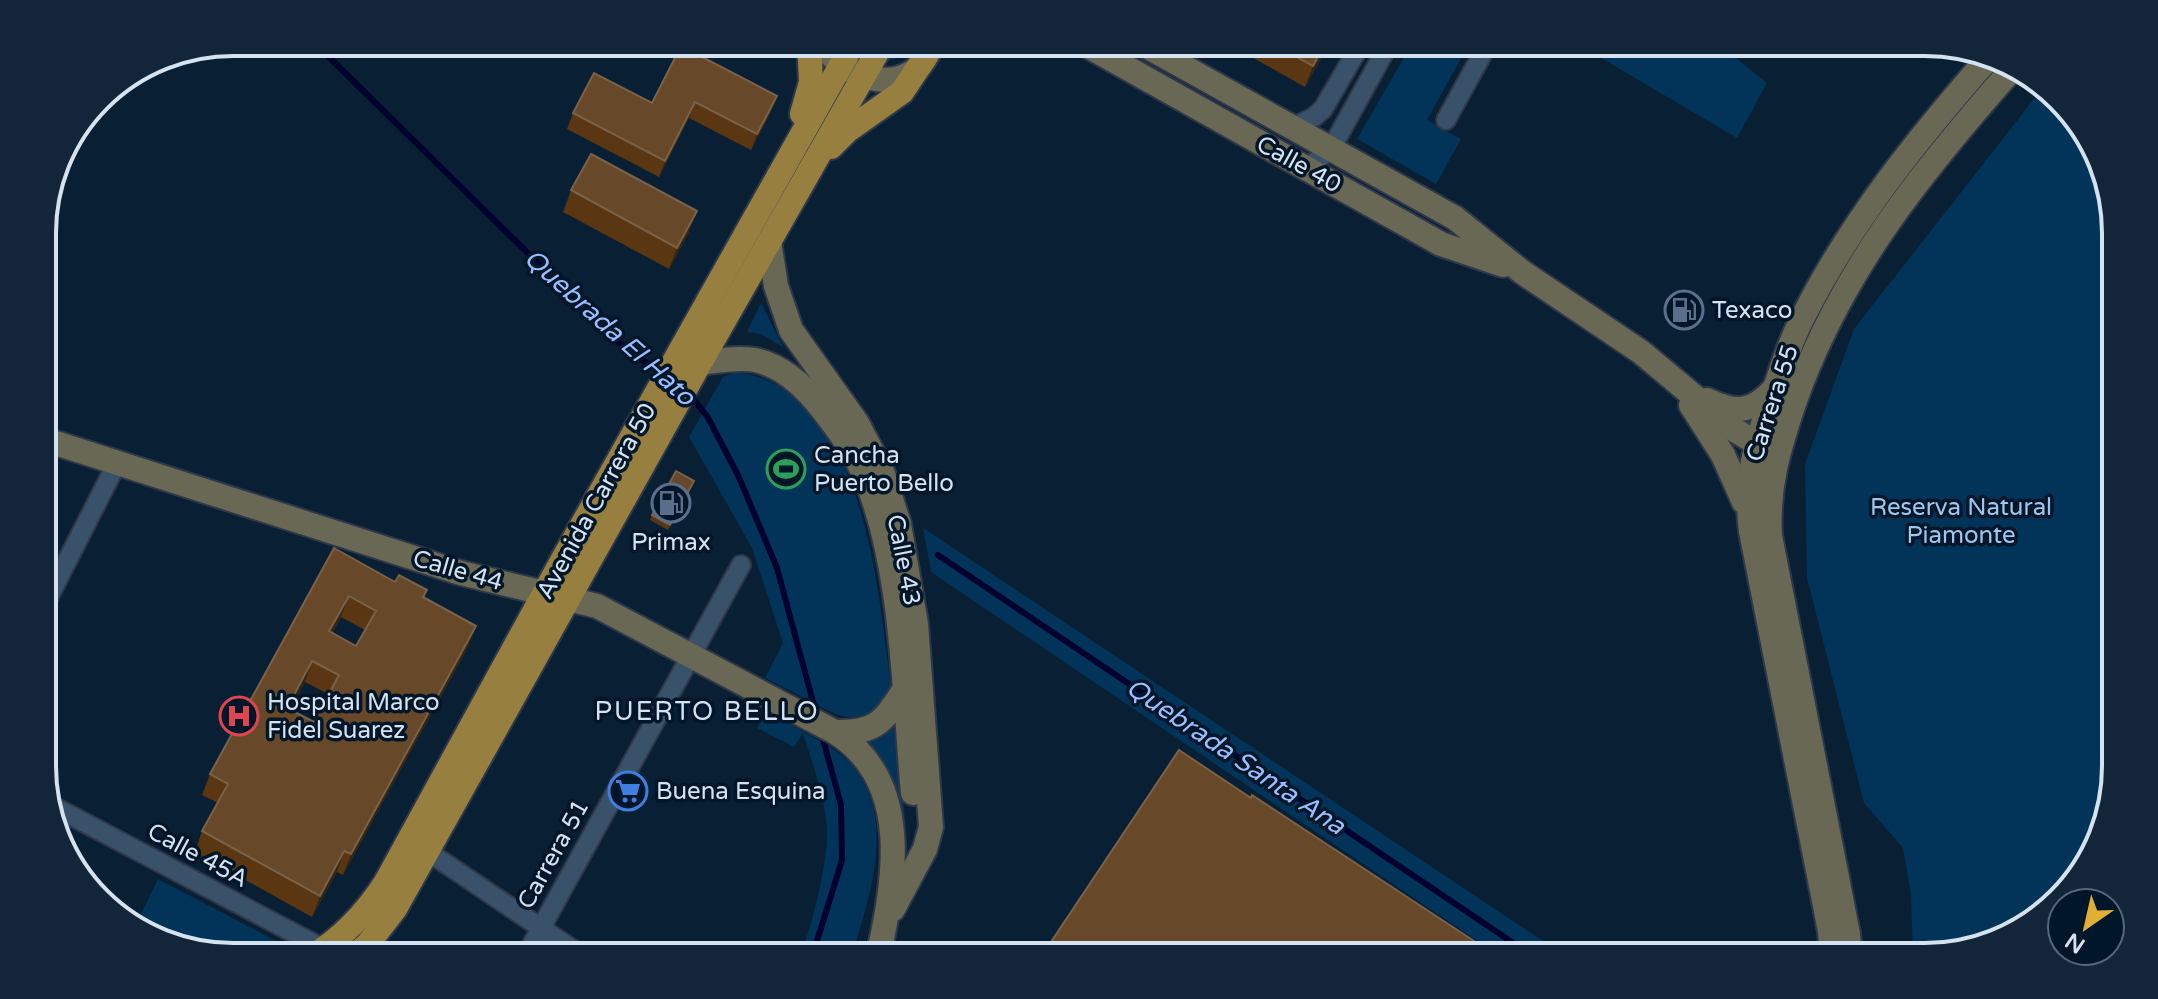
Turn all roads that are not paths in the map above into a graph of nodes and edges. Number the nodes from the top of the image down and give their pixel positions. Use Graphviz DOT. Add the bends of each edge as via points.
graph roads {
  1 [pos="809,56"];
  2 [pos="831,56"];
  3 [pos="854,56"];
  4 [pos="868,56"];
  5 [pos="925,56"];
  6 [pos="925,56"];
  7 [pos="1106,56"];
  8 [pos="1164,56"];
  9 [pos="1354,56"];
  10 [pos="1382,56"];
  11 [pos="1481,56"];
  12 [pos="1982,66"];
  13 [pos="853,70"];
  14 [pos="2006,76"];
  15 [pos="1446,120"];
  16 [pos="1292,128"];
  17 [pos="1331,149"];
  18 [pos="1307,168"];
  19 [pos="794,174"];
  20 [pos="769,241"];
  21 [pos="1522,272"];
  22 [pos="690,365"];
  23 [pos="1677,383"];
  24 [pos="1775,388"];
  25 [pos="659,412"];
  26 [pos="56,443"];
  27 [pos="1766,449"];
  28 [pos="117,463"];
  29 [pos="1748,513"];
  30 [pos="741,565"];
  31 [pos="56,583"];
  32 [pos="544,594"];
  33 [pos="568,599"];
  34 [pos="691,655"];
  35 [pos="904,690"];
  36 [pos="835,732"];
  37 [pos="62,811"];
  38 [pos="427,851"];
  39 [pos="919,860"];
  40 [pos="884,926"];
  41 [pos="540,927"];
  42 [pos="300,943"];
  43 [pos="330,943"];
  44 [pos="368,943"];
  45 [pos="532,943"];
  46 [pos="563,943"];
  47 [pos="881,943"];
  48 [pos="1841,943"];
  49 [pos="1842,943"];
  1 -- 19 [label="main road" via="810,93"];
  2 -- 13 [label="main road"];
  3 -- 13 [label="main road, Avenida Carrera 50"];
  4 -- 13 [label="main road, Avenida Carrera 50"];
  5 -- 19 [label="main road" via="902,92"];
  6 -- 13 [label="main road" via="913,72 897,79 881,80"];
  7 -- 18 [label="main road, Calle 40"];
  8 -- 16 [label="main road, Calle 40"];
  9 -- 16 [label="street" via="1323,109"];
  10 -- 17 [label="street"];
  11 -- 15 [label="street"];
  12 -- 24 [label="main road, Carrera 55" via="1872,202 1812,299"];
  13 -- 19 [label="main road, Avenida Carrera 50"];
  14 -- 27 [label="main road, Carrera 55" via="1943,147 1872,244"];
  16 -- 17 [label="main road, Calle 40"];
  17 -- 18 [label="street"];
  17 -- 21 [label="main road, Calle 40" via="1455,218"];
  18 -- 21 [label="main road, Calle 40" via="1441,244"];
  19 -- 20 [label="main road, Avenida Carrera 50"];
  19 -- 22 [label="main road, Avenida Carrera 50"];
  20 -- 22 [label="main road, Avenida Carrera 50"];
  20 -- 39 [label="main road, Calle 43" via="789,324 864,436 899,524 916,624 931,818"];
  21 -- 23 [label="main road, Calle 40"];
  22 -- 25 [label="main road, Avenida Carrera 50"];
  22 -- 35 [label="main road, Calle 43" via="753,359 780,371 804,387 846,443 870,489 884,538"];
  23 -- 24 [label="main road" via="1734,410 1758,405"];
  23 -- 27 [label="main road, Calle 40"];
  23 -- 29 [label="main road" via="1723,455"];
  24 -- 27 [label="main road, Carrera 55"];
  25 -- 32 [label="main road, Avenida Carrera 50"];
  25 -- 33 [label="main road, Avenida Carrera 50"];
  26 -- 28 [label="main road, Calle 44"];
  27 -- 29 [label="main road, Carrera 55" via="1750,470"];
  27 -- 49 [label="main road, Carrera 55" via="1770,536"];
  28 -- 31 [label="street"];
  28 -- 32 [label="main road, Calle 44" via="461,573"];
  29 -- 48 [label="main road, Carrera 55"];
  30 -- 34 [label="street, Carrera 51"];
  32 -- 33 [label="main road, Calle 44"];
  32 -- 43 [label="main road, Avenida Carrera 50" via="386,882 358,920"];
  33 -- 34 [label="main road, Calle 44" via="612,613"];
  33 -- 38 [label="main road, Avenida Carrera 50"];
  34 -- 36 [label="main road, Calle 44"];
  34 -- 41 [label="street, Carrera 51"];
  35 -- 36 [label="main road" via="880,723 861,731"];
  35 -- 39 [label="main road, Calle 43"];
  36 -- 40 [label="main road, Calle 44" via="872,768 889,803 895,847"];
  37 -- 42 [label="street, Calle 45A"];
  38 -- 41 [label="street"];
  38 -- 44 [label="main road, Avenida Carrera 50" via="395,909"];
  39 -- 40 [label="main road, Calle 43"];
  40 -- 47 [label="main road"];
  41 -- 45 [label="street, Carrera 51"];
  41 -- 46 [label="street"];
}
